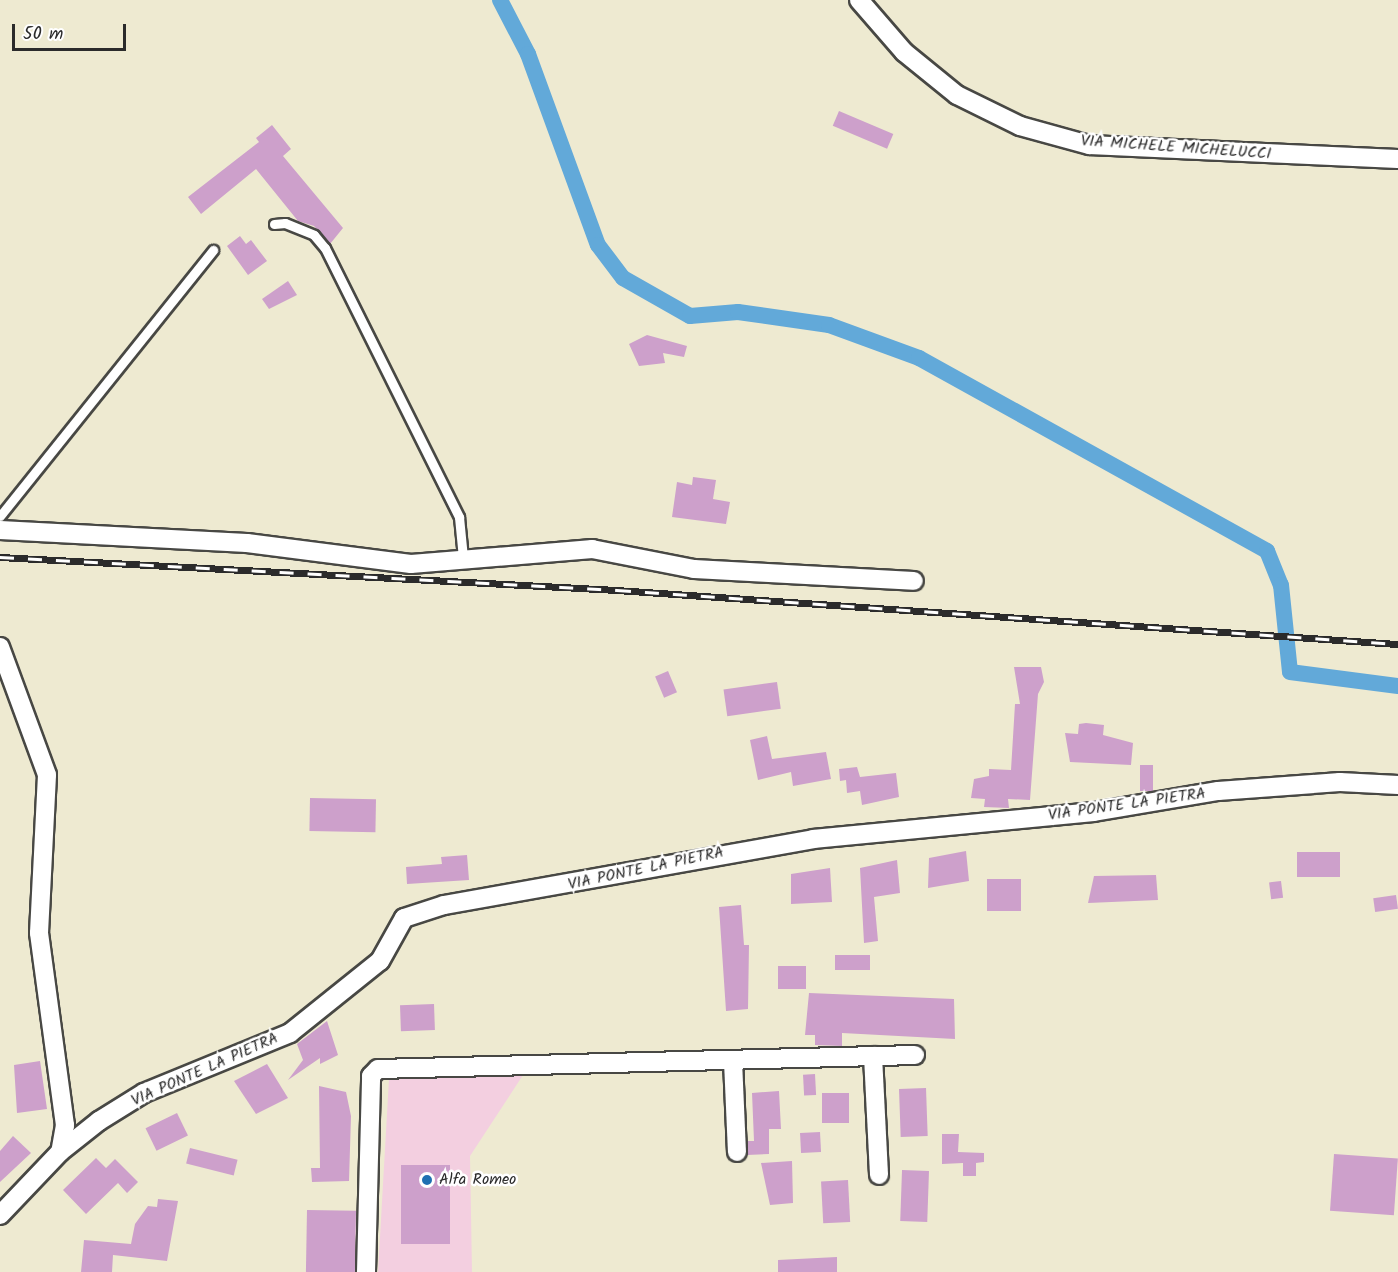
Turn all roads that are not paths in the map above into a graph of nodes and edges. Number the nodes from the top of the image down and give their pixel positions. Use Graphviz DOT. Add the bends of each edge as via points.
graph roads {
  1 [pos="858,0"];
  2 [pos="1398,159"];
  3 [pos="274,224"];
  4 [pos="213,250"];
  5 [pos="0,516"];
  6 [pos="0,530"];
  7 [pos="463,558"];
  8 [pos="914,581"];
  9 [pos="0,647"];
  10 [pos="1398,785"];
  11 [pos="915,1055"];
  12 [pos="873,1056"];
  13 [pos="733,1061"];
  14 [pos="60,1152"];
  15 [pos="737,1152"];
  16 [pos="879,1175"];
  17 [pos="0,1215"];
  18 [pos="366,1272"];
  1 -- 2 [label="street, VIA MICHELE MICHELUCCI" via="904,52 957,95 1020,126 1089,145"];
  3 -- 7 [label="lane" via="285,223 314,235 325,248 459,517"];
  4 -- 5 [label="lane"];
  6 -- 7 [label="street" via="247,543 411,564"];
  7 -- 8 [label="street" via="592,549 694,569"];
  9 -- 14 [label="street" via="47,775 39,933 65,1125"];
  10 -- 14 [label="street, VIA PONTE LA PIETRA" via="1340,782 1218,791 1094,812 813,839 444,905 404,918 380,960 290,1033 144,1093"];
  11 -- 12 [label="street"];
  12 -- 13 [label="street"];
  12 -- 16 [label="street"];
  13 -- 15 [label="street"];
  13 -- 18 [label="street" via="378,1069 371,1076"];
  14 -- 17 [label="street, VIA PONTE LA PIETRA"];
}
